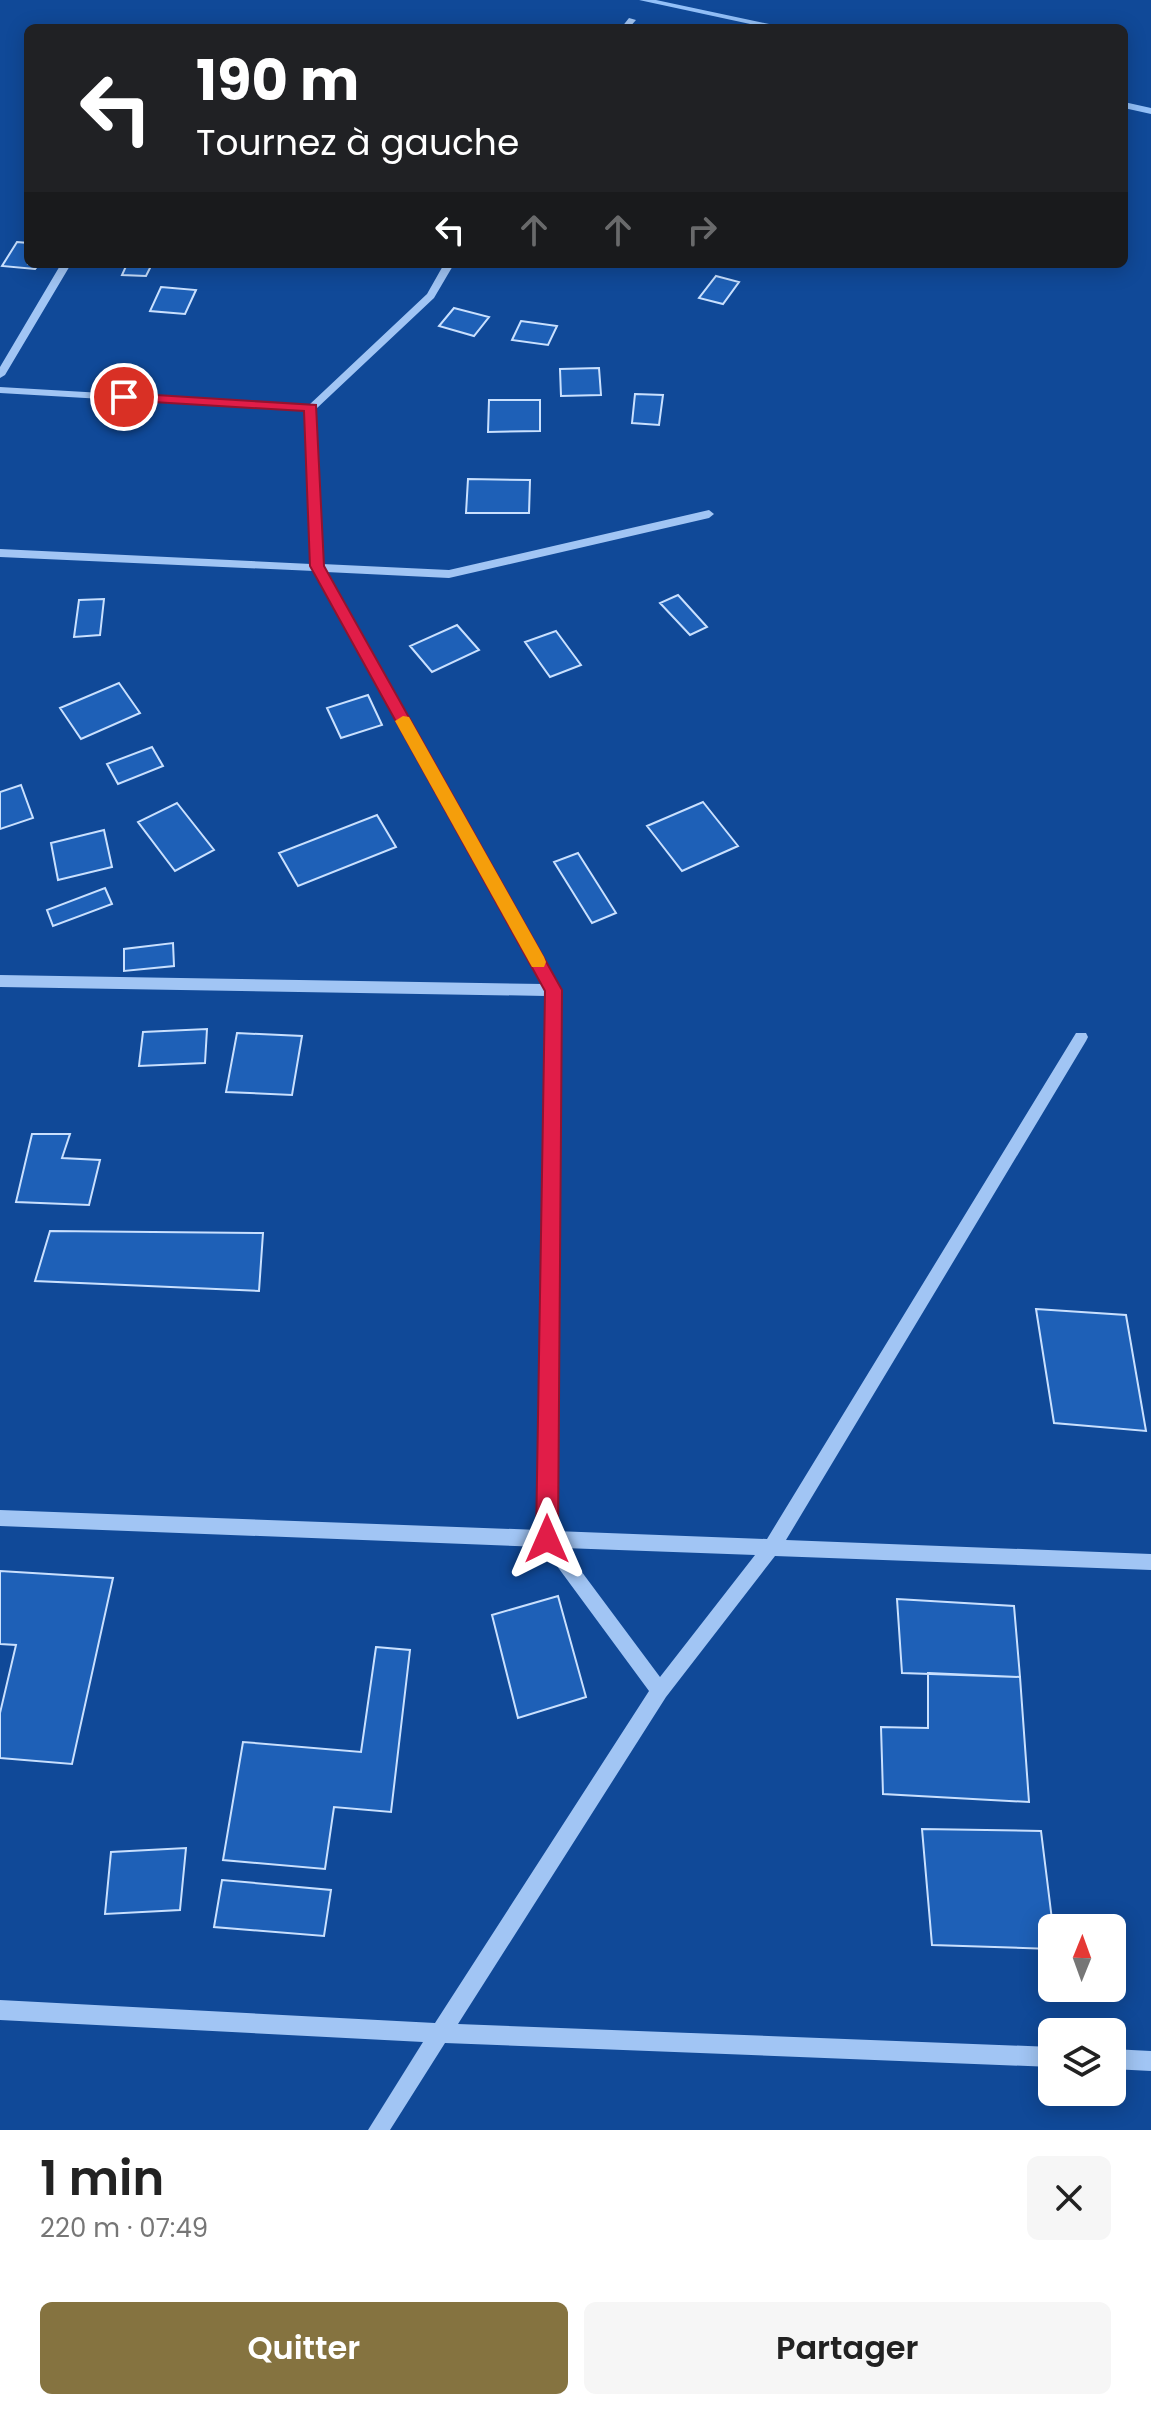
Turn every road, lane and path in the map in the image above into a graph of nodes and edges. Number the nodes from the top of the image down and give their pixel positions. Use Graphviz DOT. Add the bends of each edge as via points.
graph roads {
  1 [pos="632,20"];
  2 [pos="628,24"];
  3 [pos="64,268"];
  4 [pos="447,268"];
  5 [pos="0,375"];
  6 [pos="0,390"];
  7 [pos="311,408"];
  8 [pos="709,514"];
  9 [pos="0,553"];
  10 [pos="317,566"];
  11 [pos="0,981"];
  12 [pos="553,990"];
  13 [pos="1081,1037"];
  14 [pos="0,1518"];
  15 [pos="547,1539"];
  16 [pos="771,1548"];
  17 [pos="1151,1562"];
  18 [pos="660,1691"];
  19 [pos="0,2010"];
  20 [pos="441,2033"];
  21 [pos="1038,2056"];
  22 [pos="1126,2060"];
  23 [pos="1151,2061"];
  24 [pos="378,2130"];
  1 -- 2 [label="street"];
  3 -- 5 [label="street"];
  4 -- 7 [label="street" via="431,296"];
  6 -- 7 [label="street"];
  7 -- 10 [label="street"];
  8 -- 10 [label="street" via="449,574"];
  9 -- 10 [label="street"];
  10 -- 12 [label="street"];
  11 -- 12 [label="street"];
  12 -- 15 [label="street"];
  13 -- 16 [label="street"];
  14 -- 15 [label="street"];
  15 -- 16 [label="street"];
  15 -- 18 [label="street"];
  16 -- 17 [label="street"];
  16 -- 18 [label="street"];
  18 -- 20 [label="street"];
  19 -- 20 [label="street"];
  20 -- 21 [label="street"];
  20 -- 24 [label="street"];
  22 -- 23 [label="street"];
}
